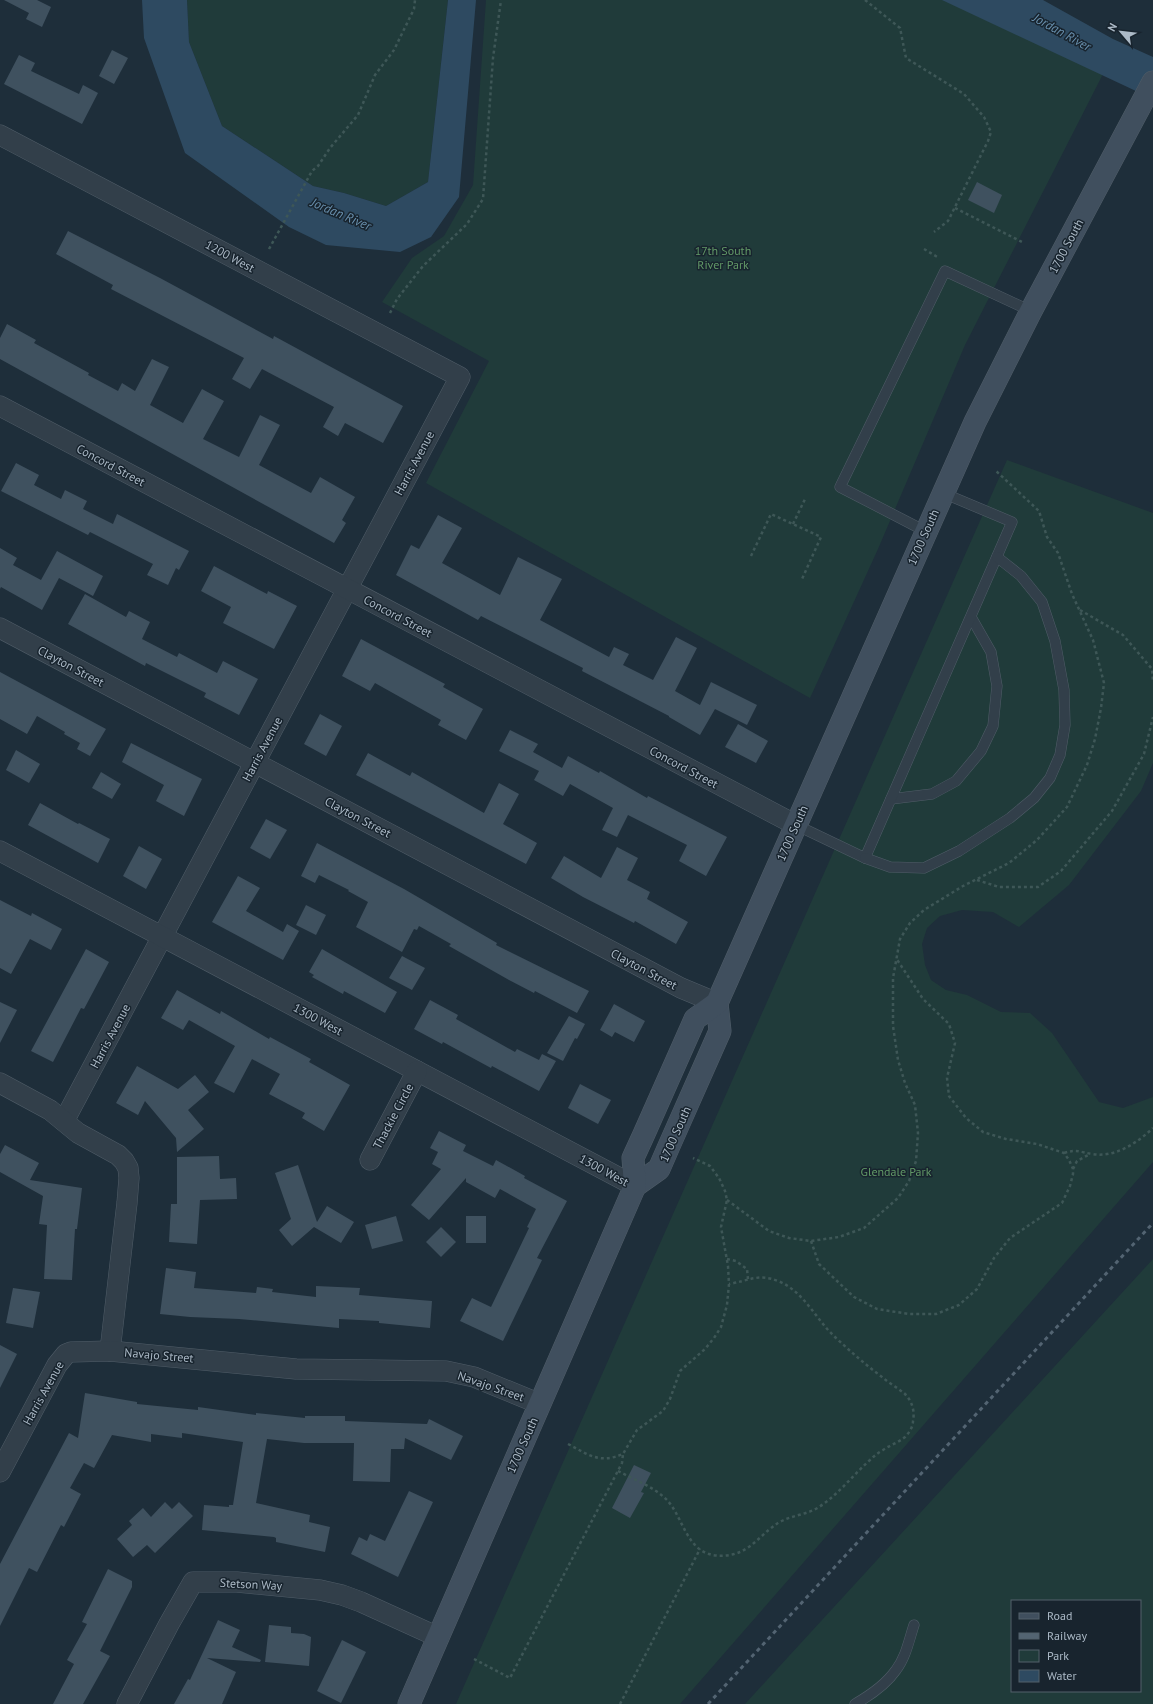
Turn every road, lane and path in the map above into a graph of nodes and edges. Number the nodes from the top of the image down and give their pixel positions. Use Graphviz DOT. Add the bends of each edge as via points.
graph roads {
  1 [pos="415,0"];
  2 [pos="501,0"];
  3 [pos="865,0"];
  4 [pos="1153,82"];
  5 [pos="0,135"];
  6 [pos="955,208"];
  7 [pos="934,232"];
  8 [pos="1022,242"];
  9 [pos="269,249"];
  10 [pos="1031,311"];
  11 [pos="390,312"];
  12 [pos="460,377"];
  13 [pos="0,406"];
  14 [pos="995,470"];
  15 [pos="943,493"];
  16 [pos="806,497"];
  17 [pos="793,524"];
  18 [pos="926,532"];
  19 [pos="751,556"];
  20 [pos="997,558"];
  21 [pos="802,579"];
  22 [pos="348,589"];
  23 [pos="1080,610"];
  24 [pos="971,617"];
  25 [pos="0,628"];
  26 [pos="1153,682"];
  27 [pos="1153,718"];
  28 [pos="255,763"];
  29 [pos="891,799"];
  30 [pos="796,825"];
  31 [pos="0,851"];
  32 [pos="865,858"];
  33 [pos="976,879"];
  34 [pos="162,937"];
  35 [pos="896,958"];
  36 [pos="717,1003"];
  37 [pos="417,1071"];
  38 [pos="0,1083"];
  39 [pos="64,1121"];
  40 [pos="1153,1128"];
  41 [pos="1064,1153"];
  42 [pos="1091,1154"];
  43 [pos="693,1158"];
  44 [pos="370,1160"];
  45 [pos="1073,1169"];
  46 [pos="635,1186"];
  47 [pos="726,1200"];
  48 [pos="810,1241"];
  49 [pos="727,1259"];
  50 [pos="748,1279"];
  51 [pos="729,1284"];
  52 [pos="110,1351"];
  53 [pos="540,1404"];
  54 [pos="568,1444"];
  55 [pos="623,1454"];
  56 [pos="618,1471"];
  57 [pos="0,1472"];
  58 [pos="700,1549"];
  59 [pos="914,1625"];
  60 [pos="438,1637"];
  61 [pos="474,1660"];
  62 [pos="127,1704"];
  63 [pos="409,1704"];
  64 [pos="620,1704"];
  65 [pos="855,1704"];
  1 -- 9 [label="path" via="414,9 394,50 375,74 358,115 312,171"];
  2 -- 11 [label="path" via="493,58 483,198 467,224 422,266"];
  3 -- 6 [label="path" via="900,28 906,58 964,94 984,117 991,132"];
  4 -- 10 [label="street, 1700 South"];
  5 -- 12 [label="street, 1200 West"];
  6 -- 7 [label="path" via="948,220"];
  6 -- 8 [label="path"];
  10 -- 15 [label="street, 1700 South" via="975,422"];
  10 -- 18 [label="lane" via="945,271 840,487"];
  12 -- 22 [label="street, Harris Avenue"];
  13 -- 22 [label="street, Concord Street"];
  14 -- 23 [label="path" via="1039,511 1047,537 1058,553"];
  15 -- 18 [label="street, 1700 South"];
  15 -- 20 [label="lane" via="1012,522"];
  16 -- 17 [label="path"];
  17 -- 19 [label="path" via="770,514"];
  17 -- 21 [label="path" via="821,537"];
  18 -- 30 [label="street, 1700 South"];
  20 -- 24 [label="lane"];
  20 -- 32 [label="lane" via="1021,576 1042,602 1054,641 1064,690 1065,725 1060,755 1050,778 1034,798 1010,818 959,851 924,868 890,867"];
  22 -- 28 [label="street, Harris Avenue"];
  22 -- 30 [label="street, Concord Street"];
  23 -- 26 [label="path" via="1123,635 1152,669"];
  23 -- 33 [label="path" via="1093,640 1104,683 1095,739 1087,766 1067,807 1037,840 1009,863"];
  24 -- 29 [label="lane"];
  24 -- 29 [label="lane" via="991,652 997,686 992,726 982,751 956,781 932,794"];
  25 -- 28 [label="street, Clayton Street"];
  27 -- 33 [label="path" via="1144,754 1112,811 1061,871 1038,887 999,887"];
  28 -- 34 [label="street, Harris Avenue"];
  28 -- 36 [label="street, Clayton Street" via="681,988"];
  29 -- 32 [label="lane"];
  30 -- 32 [label="lane"];
  30 -- 36 [label="street, 1700 South"];
  31 -- 34 [label="street, 1300 West"];
  33 -- 35 [label="path" via="924,910 910,922 900,938"];
  34 -- 37 [label="street, 1300 West"];
  34 -- 39 [label="street, Harris Avenue"];
  35 -- 41 [label="path" via="923,999 949,1024 954,1043 946,1078 949,1096 966,1118 983,1132 1043,1145"];
  35 -- 48 [label="path" via="893,978 893,1026 904,1083 914,1106 918,1133 916,1161 909,1181 898,1198 864,1228 839,1237"];
  36 -- 46 [label="street, 1700 South" via="695,1019 633,1158"];
  37 -- 44 [label="street, Thackie Circle"];
  37 -- 46 [label="street, 1300 West"];
  38 -- 39 [label="street, Navajo Street" via="50,1110"];
  39 -- 52 [label="street, Navajo Street" via="78,1133 118,1155 128,1168 127,1203"];
  40 -- 42 [label="path" via="1143,1138 1116,1153"];
  41 -- 42 [label="path" via="1073,1150"];
  41 -- 45 [label="path"];
  42 -- 45 [label="path" via="1077,1161"];
  43 -- 47 [label="path" via="710,1166 719,1178"];
  45 -- 48 [label="path" via="1070,1186 1062,1203 1010,1238 994,1258 977,1289 959,1305 936,1314 909,1314 877,1309 854,1297 819,1264"];
  46 -- 53 [label="street, 1700 South"];
  47 -- 48 [label="path" via="769,1231 789,1238"];
  47 -- 49 [label="path" via="721,1227"];
  49 -- 50 [label="path" via="736,1261 747,1270"];
  49 -- 51 [label="path"];
  50 -- 51 [label="path"];
  50 -- 58 [label="path" via="770,1278 797,1293 836,1338 905,1394 913,1408 913,1423 905,1437 874,1457 839,1492 818,1508 778,1523 741,1552 717,1556"];
  51 -- 55 [label="path" via="721,1327 705,1349 680,1371 664,1411 637,1430"];
  52 -- 53 [label="street, Navajo Street" via="296,1369 446,1371 474,1377"];
  52 -- 57 [label="street, Harris Avenue" via="71,1352 61,1359"];
  53 -- 60 [label="street, 1700 South"];
  54 -- 55 [label="path" via="599,1459"];
  55 -- 56 [label="path"];
  56 -- 58 [label="path" via="655,1490 666,1500"];
  56 -- 61 [label="path" via="510,1678"];
  58 -- 64 [label="path"];
  59 -- 65 [label="lane" via="897,1669 885,1682"];
  60 -- 62 [label="street, Stetson Way" via="361,1602 320,1590 237,1582 194,1582"];
  60 -- 63 [label="street, 1700 South"];
}
